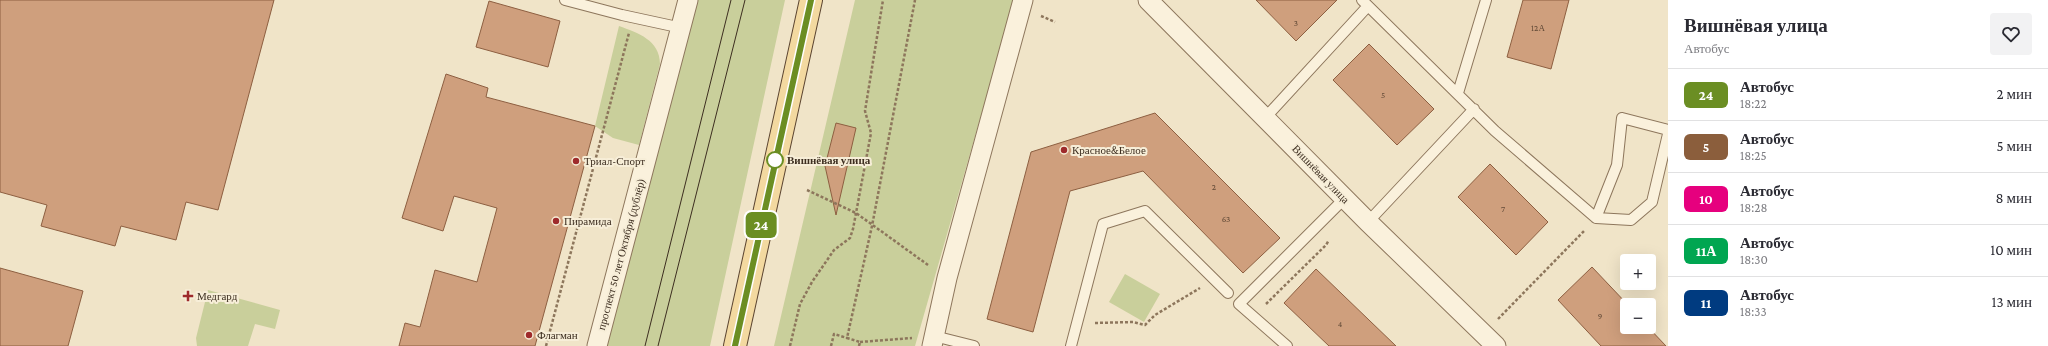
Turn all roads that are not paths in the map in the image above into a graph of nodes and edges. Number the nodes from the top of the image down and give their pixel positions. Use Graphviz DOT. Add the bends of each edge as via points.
graph roads {
  1 [pos="565,0"];
  2 [pos="688,0"];
  3 [pos="811,0"];
  4 [pos="1023,0"];
  5 [pos="1148,0"];
  6 [pos="1486,0"];
  7 [pos="1365,3"];
  8 [pos="682,28"];
  9 [pos="1458,93"];
  10 [pos="1474,109"];
  11 [pos="1266,117"];
  12 [pos="1668,130"];
  13 [pos="1668,134"];
  14 [pos="1345,198"];
  15 [pos="1596,218"];
  16 [pos="1368,222"];
  17 [pos="1228,293"];
  18 [pos="1490,340"];
  19 [pos="933,341"];
  20 [pos="596,346"];
  21 [pos="735,346"];
  22 [pos="974,346"];
  23 [pos="1071,346"];
  24 [pos="1287,346"];
  1 -- 8 [label="lane"];
  2 -- 8 [label="street, проспект 50 лет Октября (дублёр)"];
  3 -- 21 [label="main road"];
  4 -- 19 [label="street" via="947,278"];
  5 -- 11 [label="street, Вишнёвая улица"];
  6 -- 9 [label="lane"];
  7 -- 9 [label="lane"];
  7 -- 11 [label="lane"];
  8 -- 20 [label="street, проспект 50 лет Октября (дублёр)"];
  9 -- 10 [label="lane"];
  10 -- 15 [label="lane" via="1495,131"];
  10 -- 16 [label="lane"];
  11 -- 14 [label="street, Вишнёвая улица"];
  12 -- 15 [label="lane" via="1622,118 1617,165"];
  13 -- 15 [label="lane" via="1652,202 1631,220"];
  14 -- 16 [label="street, Вишнёвая улица"];
  14 -- 24 [label="lane" via="1239,304"];
  16 -- 18 [label="street, Вишнёвая улица"];
  17 -- 23 [label="lane" via="1145,211 1103,224"];
  19 -- 22 [label="lane"];
}
